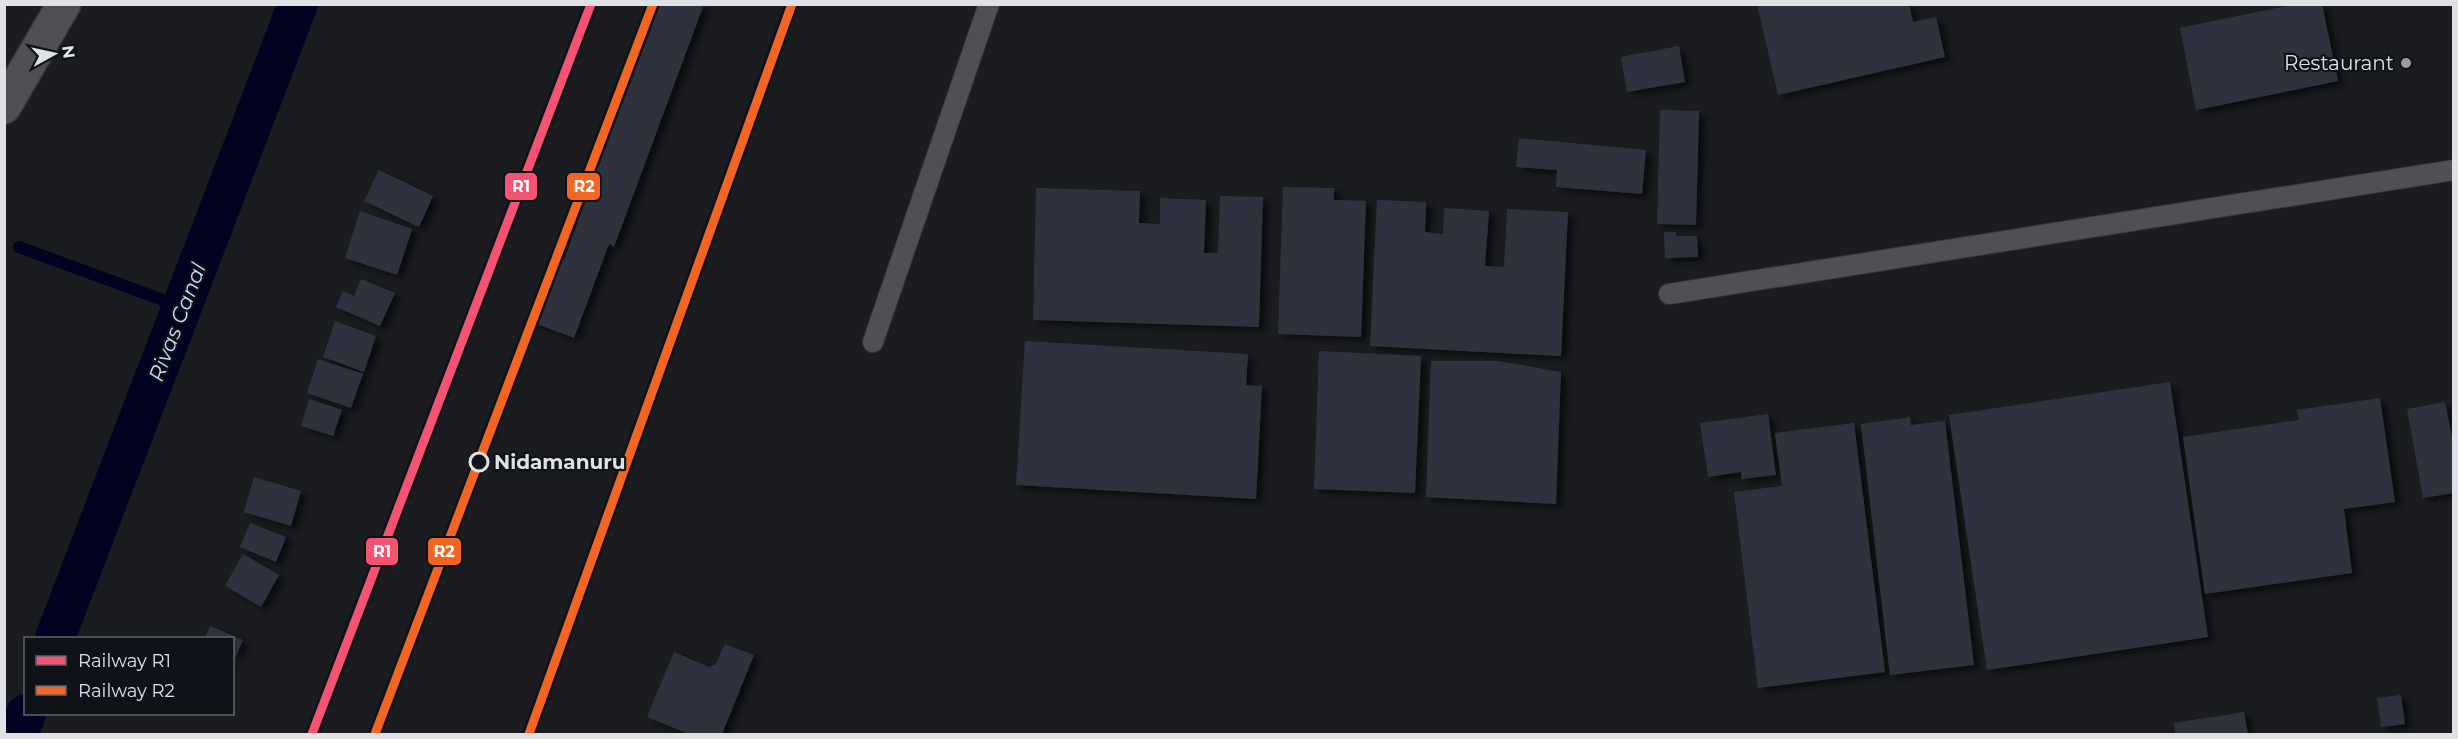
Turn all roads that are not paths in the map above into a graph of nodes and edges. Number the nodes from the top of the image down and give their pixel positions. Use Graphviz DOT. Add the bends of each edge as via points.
graph roads {
  1 [pos="64,4"];
  2 [pos="989,4"];
  3 [pos="4,107"];
  4 [pos="2454,170"];
  5 [pos="1669,294"];
  6 [pos="873,342"];
  1 -- 3 [label="street"];
  2 -- 6 [label="lane"];
  4 -- 5 [label="lane"];
}
